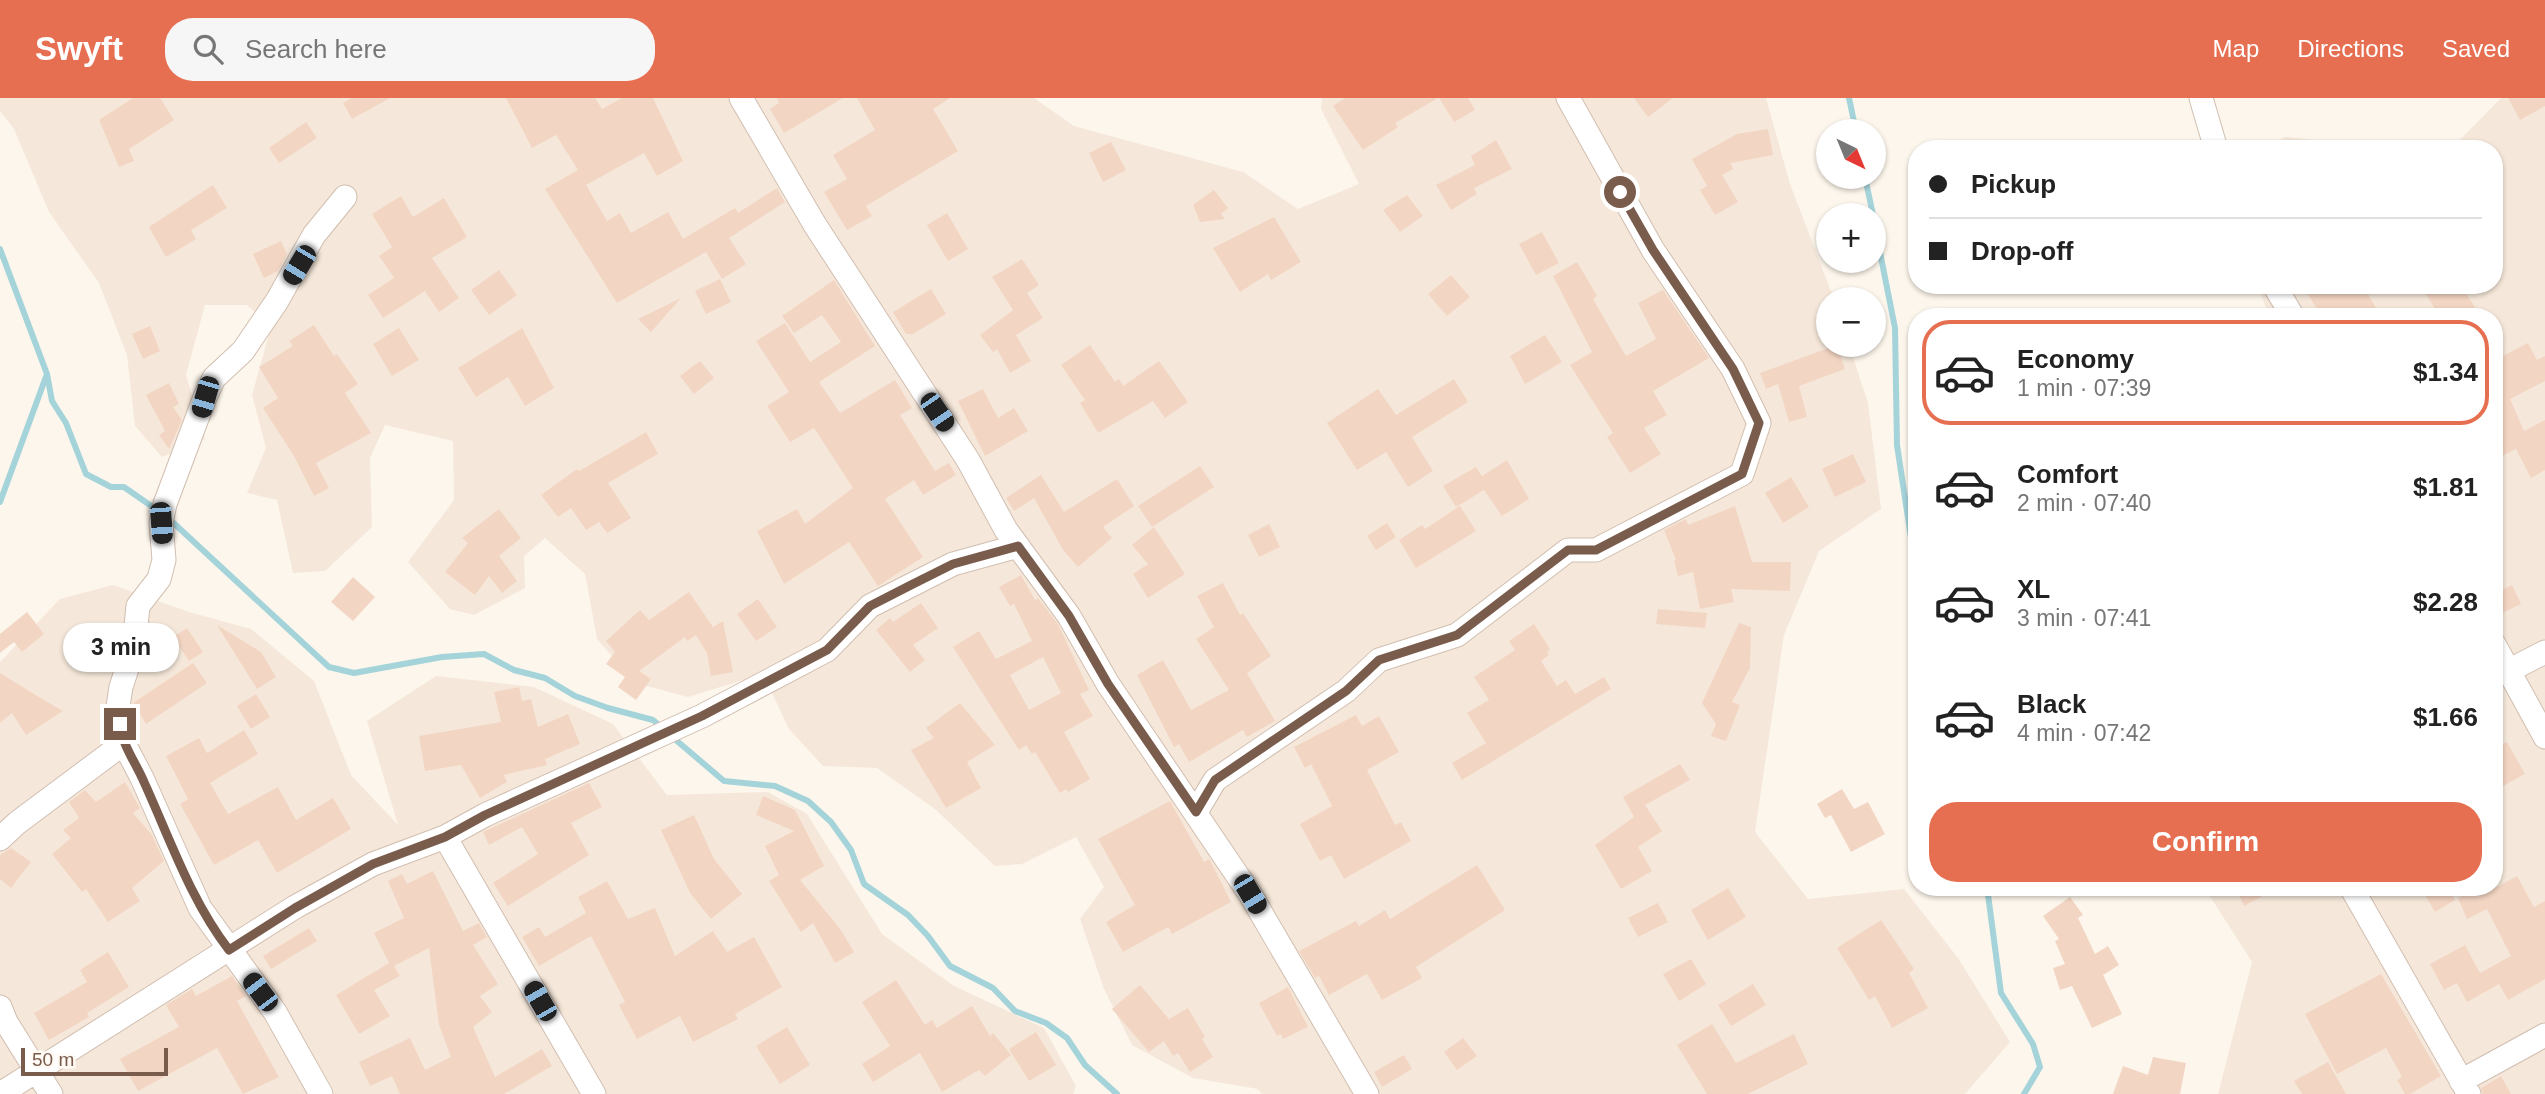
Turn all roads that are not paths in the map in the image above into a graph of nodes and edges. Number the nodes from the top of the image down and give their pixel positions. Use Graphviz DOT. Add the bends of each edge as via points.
graph roads {
  1 [pos="741,98"];
  2 [pos="1568,98"];
  3 [pos="2201,98"];
  4 [pos="2213,140"];
  5 [pos="345,197"];
  6 [pos="1018,546"];
  7 [pos="2545,652"];
  8 [pos="2503,659"];
  9 [pos="2510,670"];
  10 [pos="2545,737"];
  11 [pos="124,743"];
  12 [pos="1196,812"];
  13 [pos="445,837"];
  14 [pos="0,839"];
  15 [pos="2356,896"];
  16 [pos="229,950"];
  17 [pos="0,1007"];
  18 [pos="2545,1035"];
  19 [pos="38,1072"];
  20 [pos="2465,1088"];
  21 [pos="0,1094"];
  22 [pos="51,1094"];
  23 [pos="321,1094"];
  24 [pos="594,1094"];
  25 [pos="1367,1094"];
  1 -- 6 [label="street" via="815,225 968,460"];
  2 -- 12 [label="street" via="1653,250 1733,369 1759,423 1742,474 1596,550 1568,550 1457,635 1379,660 1346,691 1215,780"];
  3 -- 4 [label="street"];
  5 -- 11 [label="street" via="314,236 243,351 214,378 205,397 165,504 159,579 138,606 134,647 118,706"];
  6 -- 12 [label="street"];
  6 -- 13 [label="street" via="953,564 870,606 827,650 702,716"];
  7 -- 9 [label="street"];
  8 -- 9 [label="street"];
  9 -- 10 [label="street"];
  11 -- 14 [label="street"];
  11 -- 16 [label="street" via="200,908"];
  12 -- 25 [label="street" via="1250,894"];
  13 -- 16 [label="street" via="373,864"];
  13 -- 24 [label="street"];
  15 -- 20 [label="street"];
  16 -- 19 [label="street"];
  16 -- 23 [label="street" via="275,1012"];
  17 -- 19 [label="street"];
  18 -- 20 [label="street"];
  19 -- 21 [label="street"];
  19 -- 22 [label="street"];
}
